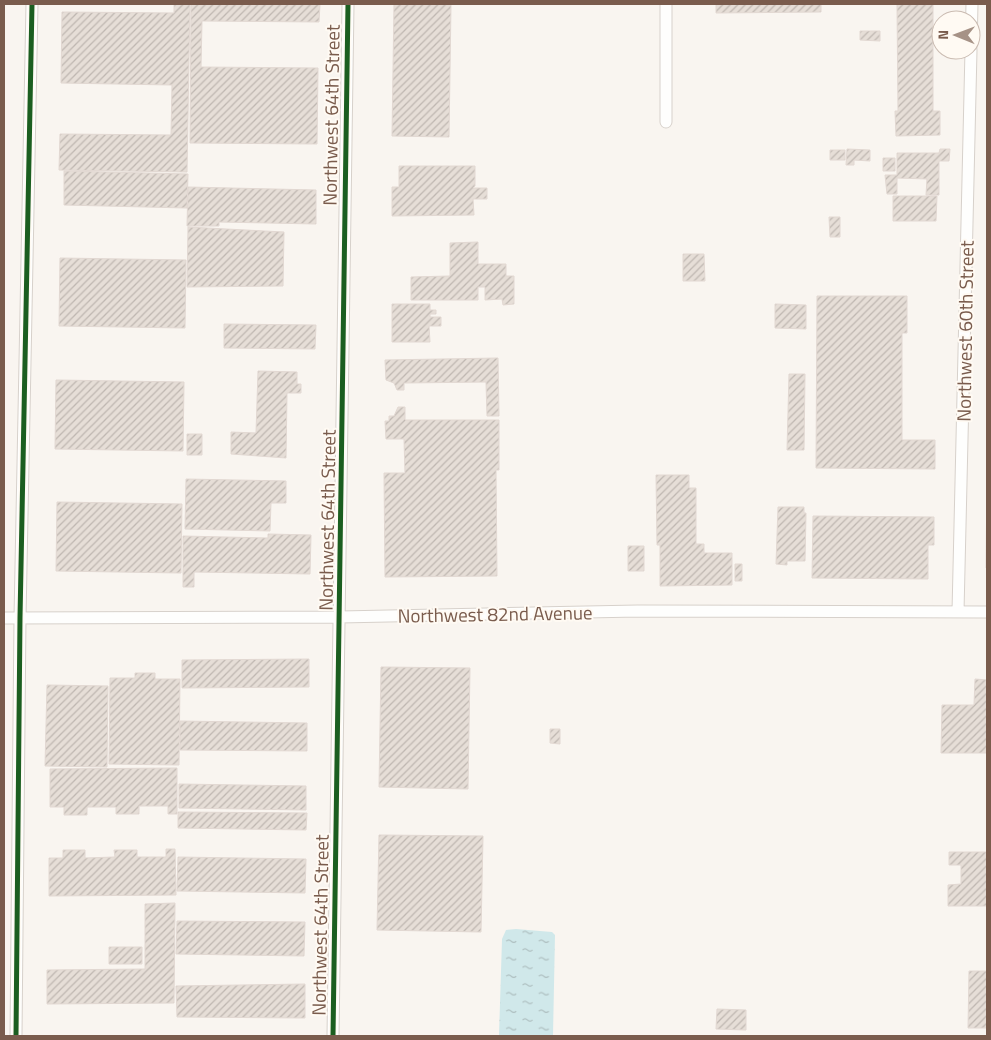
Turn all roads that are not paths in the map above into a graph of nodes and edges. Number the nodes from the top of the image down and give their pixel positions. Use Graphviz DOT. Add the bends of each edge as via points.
graph roads {
  1 [pos="32,4"];
  2 [pos="348,4"];
  3 [pos="666,4"];
  4 [pos="971,60"];
  5 [pos="666,122"];
  6 [pos="958,612"];
  7 [pos="987,612"];
  8 [pos="340,617"];
  9 [pos="4,618"];
  10 [pos="20,618"];
  11 [pos="16,1036"];
  12 [pos="334,1036"];
  1 -- 10 [label="street"];
  2 -- 8 [label="street, Northwest 64th Street"];
  3 -- 5 [label="street"];
  4 -- 6 [label="street, Northwest 60th Street"];
  6 -- 7 [label="street, Northwest 82nd Avenue"];
  6 -- 8 [label="street, Northwest 82nd Avenue" via="638,611"];
  8 -- 10 [label="street, Northwest 82nd Avenue"];
  8 -- 12 [label="street, Northwest 64th Street"];
  9 -- 10 [label="street, Northwest 82nd Avenue"];
  10 -- 11 [label="street"];
}
